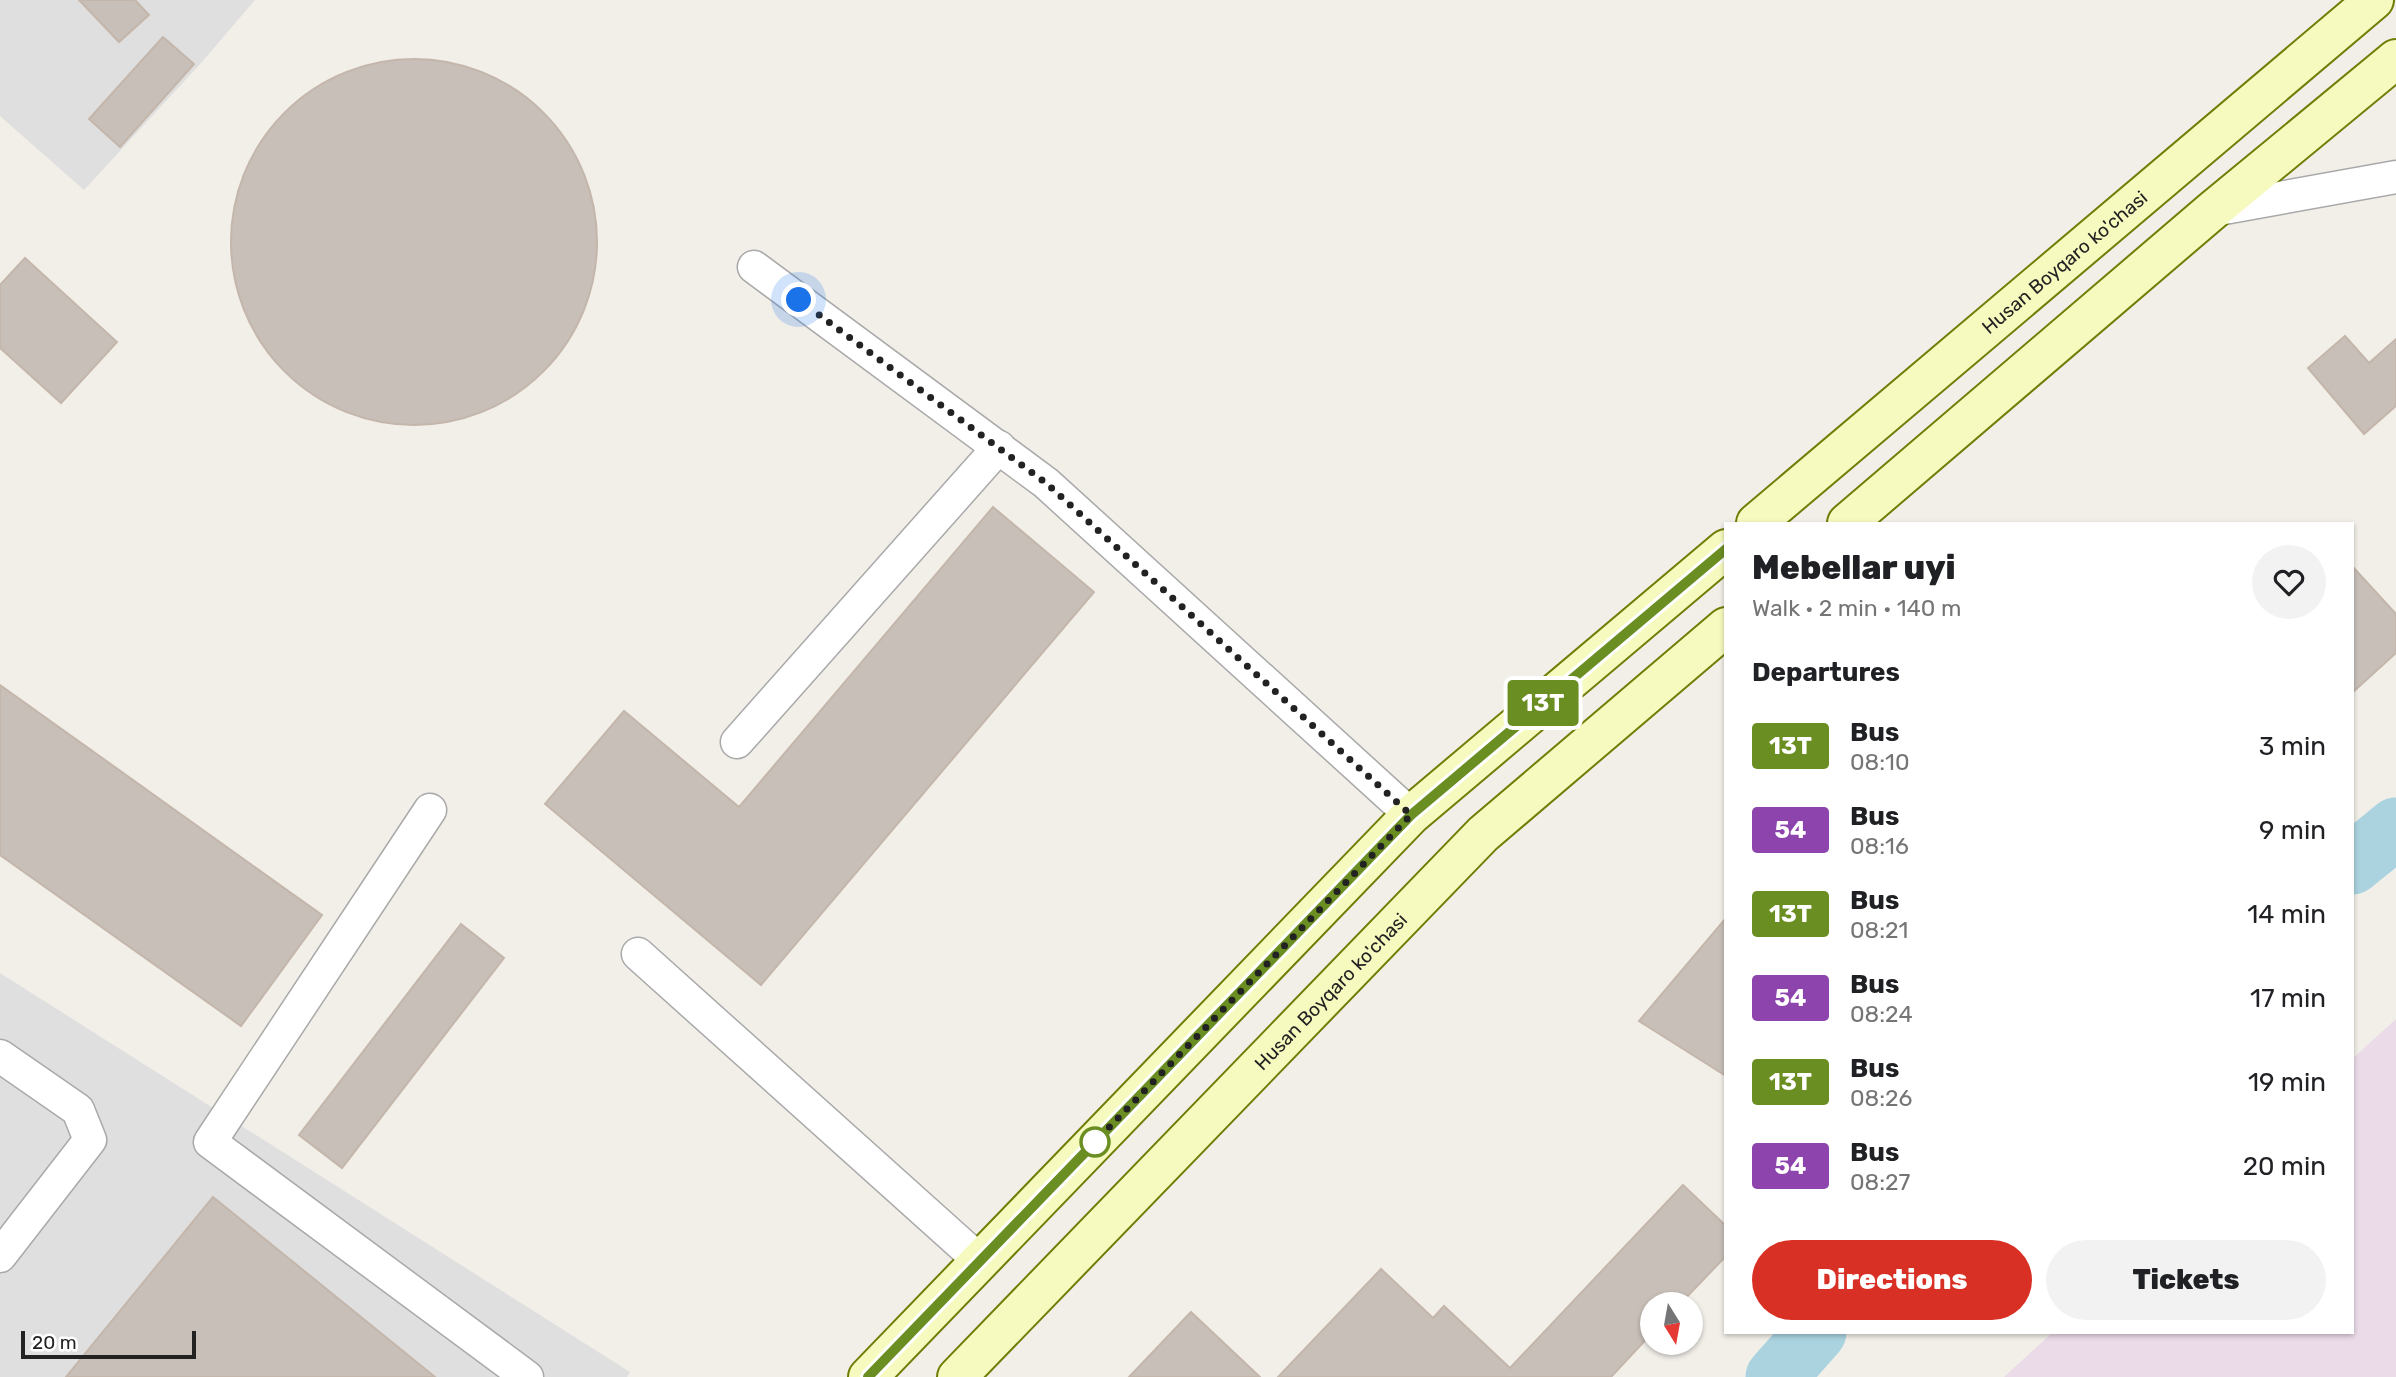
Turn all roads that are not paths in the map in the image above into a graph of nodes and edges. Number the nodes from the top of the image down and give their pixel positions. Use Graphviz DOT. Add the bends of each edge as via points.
graph roads {
  1 [pos="2374,0"];
  2 [pos="2396,59"];
  3 [pos="2396,177"];
  4 [pos="2213,210"];
  5 [pos="754,267"];
  6 [pos="999,447"];
  7 [pos="1757,522"];
  8 [pos="1848,522"];
  9 [pos="1724,551"];
  10 [pos="1724,628"];
  11 [pos="737,742"];
  12 [pos="430,810"];
  13 [pos="1411,815"];
  14 [pos="638,954"];
  15 [pos="0,1056"];
  16 [pos="0,1256"];
  17 [pos="980,1261"];
  18 [pos="527,1377"];
  19 [pos="868,1377"];
  20 [pos="957,1377"];
  1 -- 7 [label="main road, Husan Boyqaro ko'chasi"];
  2 -- 4 [label="main road"];
  3 -- 4 [label="lane"];
  4 -- 8 [label="main road"];
  5 -- 6 [label="lane"];
  6 -- 11 [label="lane"];
  6 -- 13 [label="lane" via="1046,483"];
  9 -- 13 [label="main road"];
  10 -- 20 [label="main road, Husan Boyqaro ko'chasi" via="1483,834"];
  12 -- 18 [label="lane" via="210,1142"];
  13 -- 17 [label="main road"];
  14 -- 17 [label="lane"];
  15 -- 16 [label="lane" via="78,1110 90,1140"];
  17 -- 19 [label="main road"];
}
